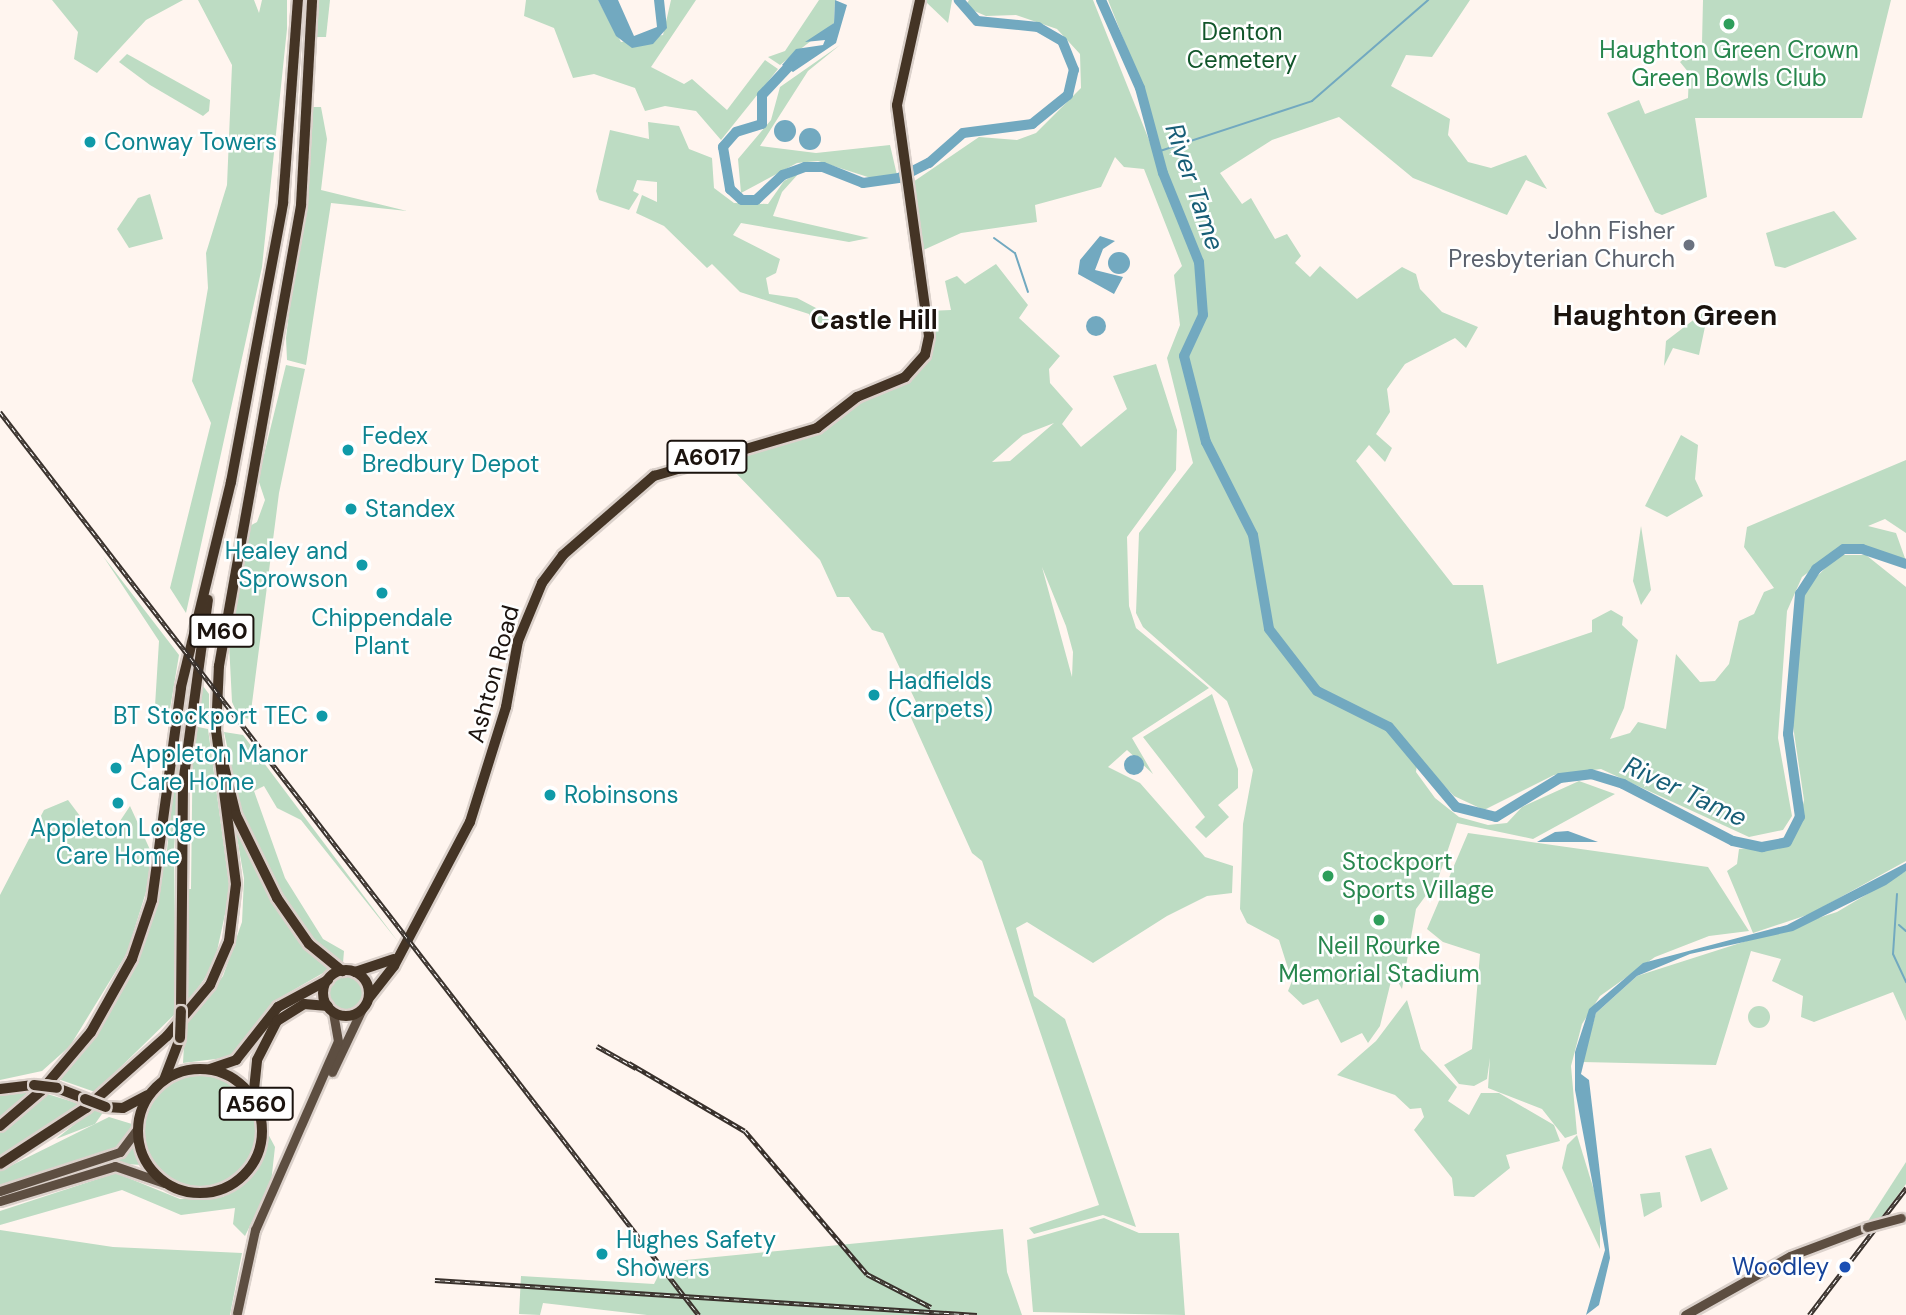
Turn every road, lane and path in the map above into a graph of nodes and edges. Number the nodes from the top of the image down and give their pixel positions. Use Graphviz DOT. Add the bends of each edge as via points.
graph roads {
  1 [pos="298,0"];
  2 [pos="312,0"];
  3 [pos="920,0"];
  4 [pos="231,482"];
  5 [pos="216,731"];
  6 [pos="400,954"];
  7 [pos="342,971"];
  8 [pos="355,972"];
  9 [pos="328,979"];
  10 [pos="369,998"];
  11 [pos="330,1009"];
  12 [pos="361,1011"];
  13 [pos="209,1069"];
  14 [pos="164,1080"];
  15 [pos="324,1085"];
  16 [pos="0,1089"];
  17 [pos="151,1093"];
  18 [pos="253,1099"];
  19 [pos="0,1126"];
  20 [pos="138,1128"];
  21 [pos="0,1164"];
  22 [pos="164,1183"];
  23 [pos="0,1191"];
  24 [pos="0,1201"];
  25 [pos="1903,1217"];
  26 [pos="237,1314"];
  27 [pos="1685,1315"];
  1 -- 4 [label="highway, M60" via="283,203"];
  2 -- 5 [label="highway, M60" via="301,205 225,604"];
  3 -- 6 [label="highway, Ashton Road / A6017" via="897,93 900,157 929,335 920,363 817,428 654,476 562,555 542,583 518,641 506,707 470,822"];
  4 -- 14 [label="highway, M60, bridge" via="187,735 179,857 180,1038"];
  4 -- 19 [label="highway, M60" via="181,687 162,850 142,932 91,1032 41,1091"];
  5 -- 7 [label="highway, M60" via="236,814 260,867 309,944"];
  5 -- 21 [label="highway, M60" via="236,884 229,941 210,985 137,1064 71,1119"];
  6 -- 8 [label="highway" via="385,965"];
  6 -- 10 [label="highway, Ashton Road / A6017"];
  7 -- 8 [label="highway"];
  7 -- 9 [label="highway, A560"];
  8 -- 10 [label="highway" via="368,985"];
  9 -- 11 [label="highway, A560"];
  9 -- 13 [label="highway, A560" via="278,1007 236,1060"];
  10 -- 12 [label="highway, A560"];
  11 -- 12 [label="highway, A560"];
  11 -- 15 [label="main road, A560" via="338,1041"];
  11 -- 18 [label="highway, A560" via="304,1004 277,1021 257,1060"];
  12 -- 15 [label="main road, A560"];
  13 -- 14 [label="highway, A560"];
  13 -- 18 [label="highway, A560" via="233,1079"];
  14 -- 17 [label="highway"];
  15 -- 26 [label="main road, A560" via="251,1244"];
  16 -- 17 [label="highway, bridge" via="57,1088 106,1107 124,1108"];
  17 -- 20 [label="highway"];
  18 -- 22 [label="highway, A560" via="260,1146 240,1179 203,1193"];
  20 -- 22 [label="highway" via="144,1158"];
  20 -- 23 [label="main road" via="120,1152"];
  22 -- 24 [label="main road, A560" via="115,1166"];
  25 -- 27 [label="main road, bridge" via="1783,1260"];
}
